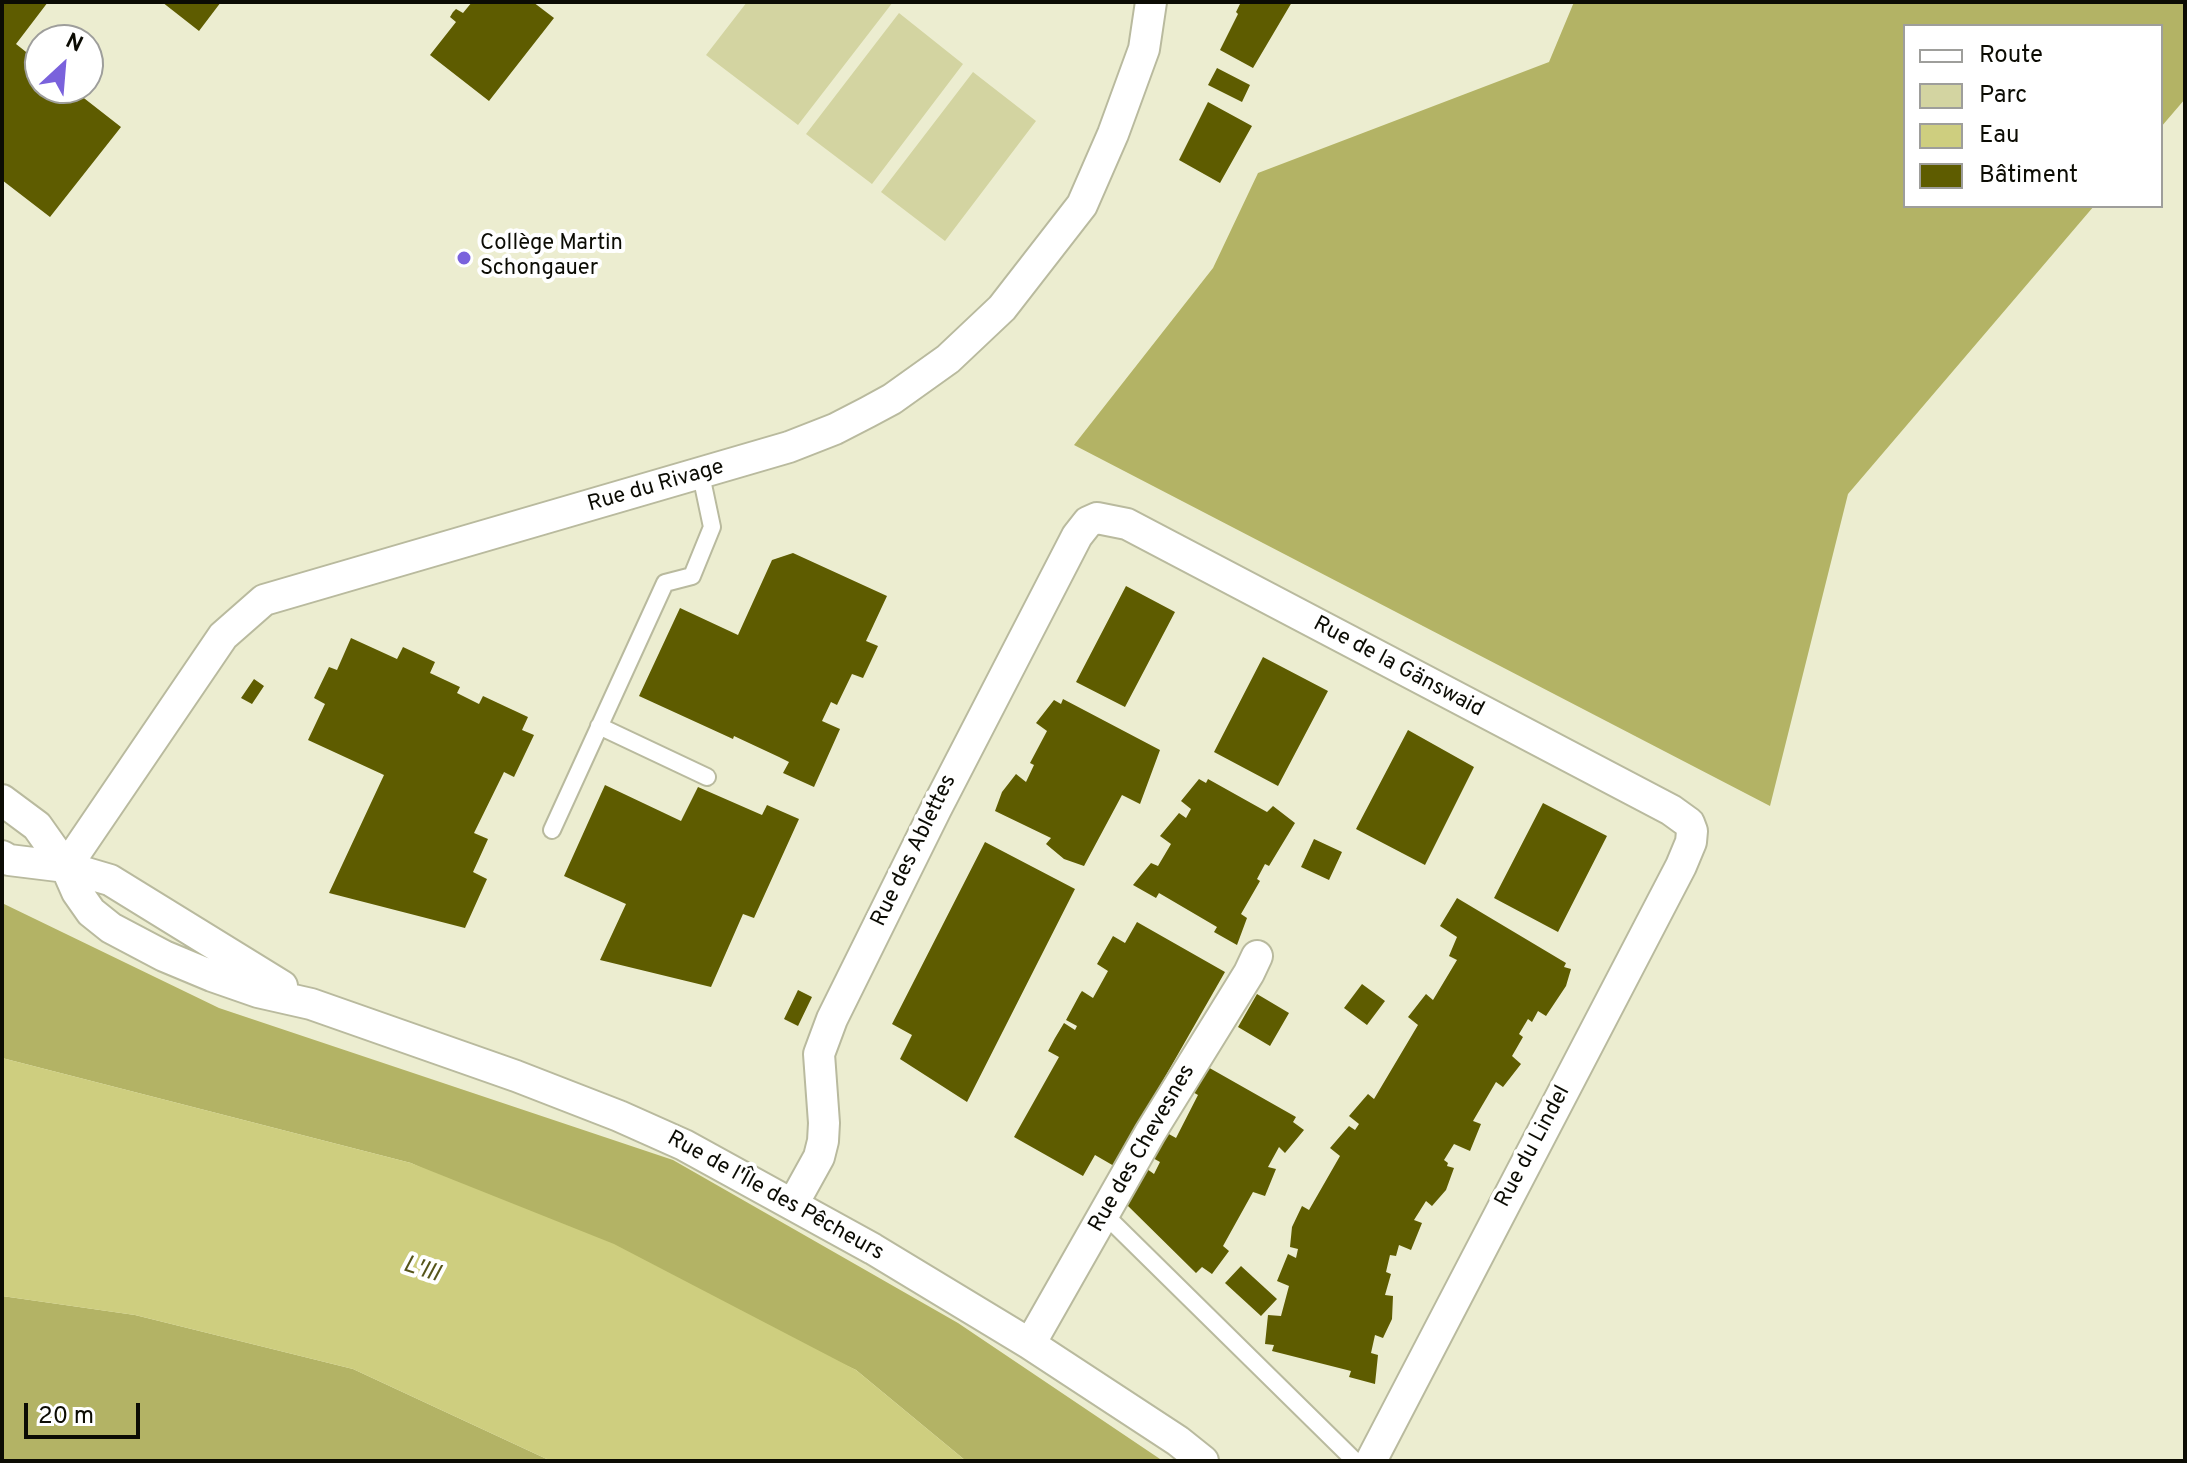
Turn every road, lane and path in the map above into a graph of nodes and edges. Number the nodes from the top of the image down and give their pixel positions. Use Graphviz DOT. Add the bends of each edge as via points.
graph roads {
  1 [pos="1151,2"];
  2 [pos="701,475"];
  3 [pos="1097,518"];
  4 [pos="599,726"];
  5 [pos="707,777"];
  6 [pos="2,800"];
  7 [pos="552,830"];
  8 [pos="1692,831"];
  9 [pos="2,856"];
  10 [pos="66,867"];
  11 [pos="1257,956"];
  12 [pos="311,1004"];
  13 [pos="793,1204"];
  14 [pos="1104,1214"];
  15 [pos="1030,1344"];
  16 [pos="1203,1461"];
  17 [pos="1355,1461"];
  18 [pos="1371,1461"];
  1 -- 2 [label="street, Rue du Rivage" via="1144,49 1082,205 1002,308 948,359 892,399 835,429"];
  2 -- 4 [label="lane" via="712,527 692,576 665,583"];
  2 -- 10 [label="street, Rue du Rivage" via="264,600 223,636"];
  3 -- 8 [label="street, Rue de la Gänswaid" via="1127,524 1671,810"];
  3 -- 13 [label="street, Rue des Ablettes" via="1077,536 824,1037 819,1066 823,1141"];
  4 -- 5 [label="lane"];
  4 -- 7 [label="lane"];
  6 -- 10 [label="street, Rue de l'Île des Pêcheurs" via="37,826"];
  8 -- 18 [label="street, Rue du Lindel" via="1681,866"];
  9 -- 10 [label="street, Rue de l'Île des Pêcheurs"];
  10 -- 12 [label="street, Rue de l'Île des Pêcheurs" via="133,892"];
  10 -- 12 [label="street, Rue de l'Île des Pêcheurs" via="91,912 111,928 212,976"];
  11 -- 14 [label="street, Rue des Chevesnes"];
  12 -- 13 [label="street, Rue de l'Île des Pêcheurs" via="619,1116"];
  13 -- 15 [label="street, Rue de l'Île des Pêcheurs"];
  14 -- 15 [label="street, Rue des Chevesnes"];
  14 -- 17 [label="lane"];
  15 -- 16 [label="street, Rue de l'Île des Pêcheurs"];
}
